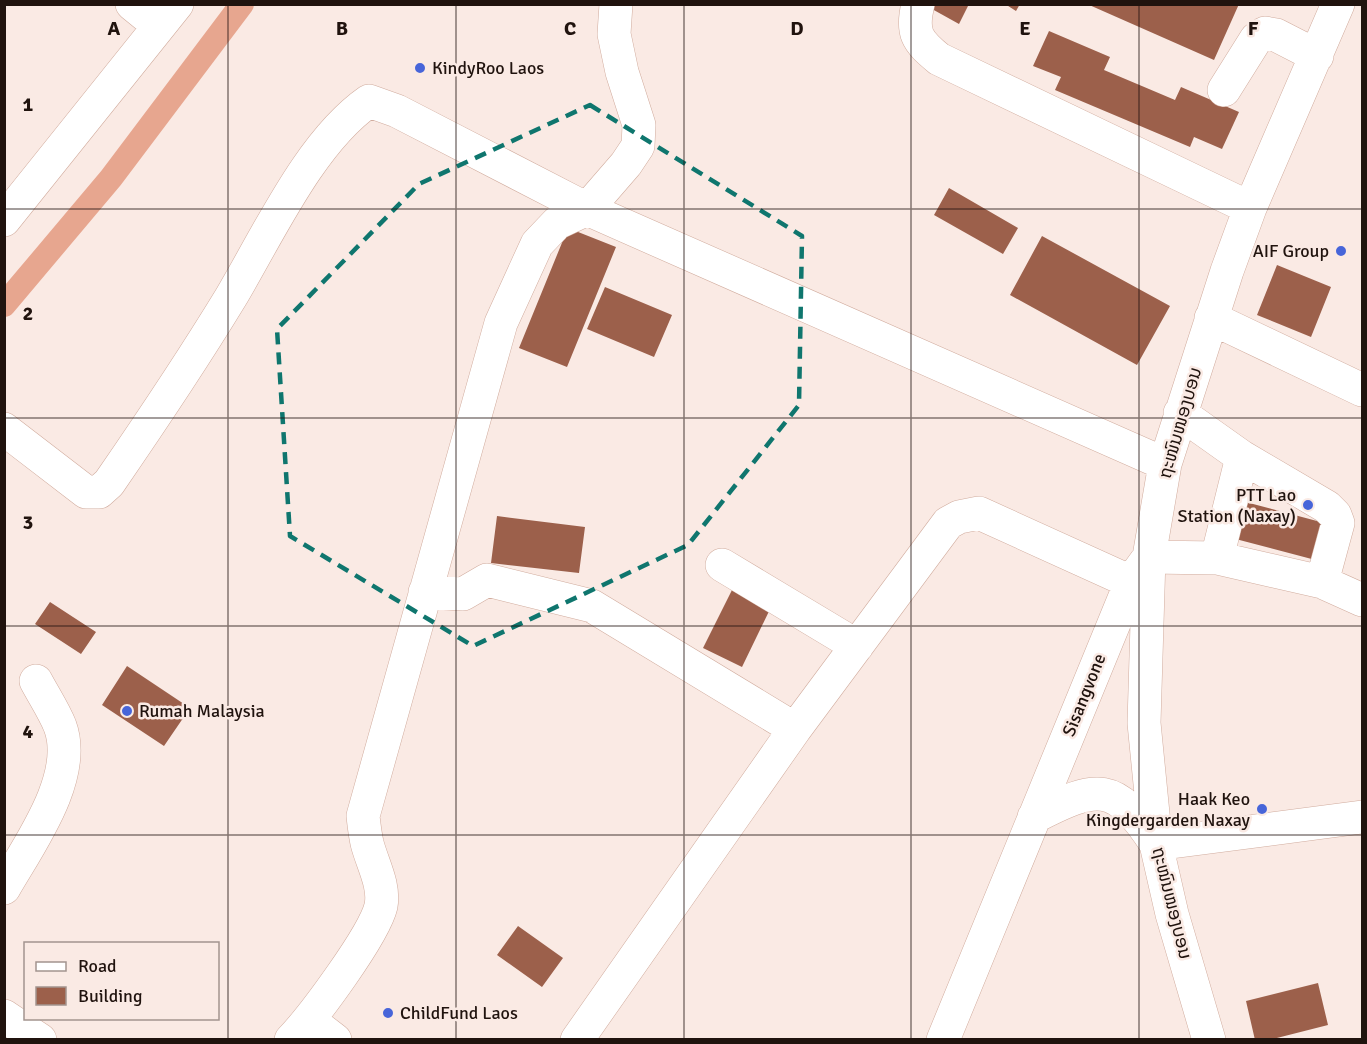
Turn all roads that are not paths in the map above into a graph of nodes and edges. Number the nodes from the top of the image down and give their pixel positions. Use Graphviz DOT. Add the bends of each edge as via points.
graph roads {
  1 [pos="132,4"];
  2 [pos="616,4"];
  3 [pos="918,4"];
  4 [pos="1338,4"];
  5 [pos="1346,4"];
  6 [pos="168,15"];
  7 [pos="1362,16"];
  8 [pos="1317,56"];
  9 [pos="1224,90"];
  10 [pos="1250,208"];
  11 [pos="587,209"];
  12 [pos="4,220"];
  13 [pos="1211,318"];
  14 [pos="1362,390"];
  15 [pos="1180,413"];
  16 [pos="4,429"];
  17 [pos="1242,457"];
  18 [pos="1166,464"];
  19 [pos="1217,558"];
  20 [pos="722,565"];
  21 [pos="1140,569"];
  22 [pos="1322,582"];
  23 [pos="425,592"];
  24 [pos="1362,600"];
  25 [pos="857,646"];
  26 [pos="36,681"];
  27 [pos="795,729"];
  28 [pos="1034,817"];
  29 [pos="1362,817"];
  30 [pos="1156,844"];
  31 [pos="4,888"];
  32 [pos="4,1017"];
  33 [pos="300,1030"];
  34 [pos="40,1040"];
  35 [pos="335,1040"];
  36 [pos="578,1040"];
  37 [pos="943,1040"];
  38 [pos="1209,1040"];
  1 -- 6 [label="street"];
  2 -- 11 [label="street" via="615,34 639,125 638,147"];
  3 -- 10 [label="street" via="914,20 919,42 939,59"];
  4 -- 8 [label="street, ຖະໜົນໜອງບອນ"];
  5 -- 7 [label="street"];
  6 -- 12 [label="street"];
  8 -- 9 [label="street" via="1265,33 1256,39"];
  8 -- 10 [label="street, ຖະໜົນໜອງບອນ"];
  10 -- 13 [label="street, ຖະໜົນໜອງບອນ"];
  11 -- 16 [label="street" via="397,111 369,101 348,116 313,160 162,407 99,492 86,492"];
  11 -- 18 [label="street"];
  11 -- 23 [label="street" via="557,222 537,244 501,323"];
  13 -- 14 [label="street"];
  13 -- 15 [label="street, ຖະໜົນໜອງບອນ"];
  15 -- 17 [label="street"];
  15 -- 18 [label="street, ຖະໜົນໜອງບອນ"];
  17 -- 19 [label="street"];
  17 -- 22 [label="street" via="1335,515 1338,523"];
  18 -- 21 [label="street, ຖະໜົນໜອງບອນ"];
  19 -- 21 [label="street"];
  19 -- 22 [label="street"];
  20 -- 25 [label="street"];
  21 -- 25 [label="street" via="979,513 969,514 948,523"];
  21 -- 28 [label="street, Sisangvone"];
  21 -- 30 [label="street, ຖະໜົນໜອງບອນ" via="1144,723"];
  22 -- 24 [label="street"];
  23 -- 27 [label="street" via="463,594 487,580 591,606"];
  23 -- 33 [label="street" via="363,816 380,882 381,905 370,929"];
  25 -- 27 [label="street"];
  26 -- 31 [label="street" via="61,728 64,758 55,797"];
  27 -- 36 [label="street"];
  28 -- 30 [label="street" via="1070,798 1096,791 1118,800 1140,820"];
  28 -- 37 [label="street, Sisangvone"];
  29 -- 30 [label="street"];
  30 -- 38 [label="street, ຖະໜົນໜອງບອນ"];
  32 -- 34 [label="street"];
  33 -- 35 [label="street"];
}
